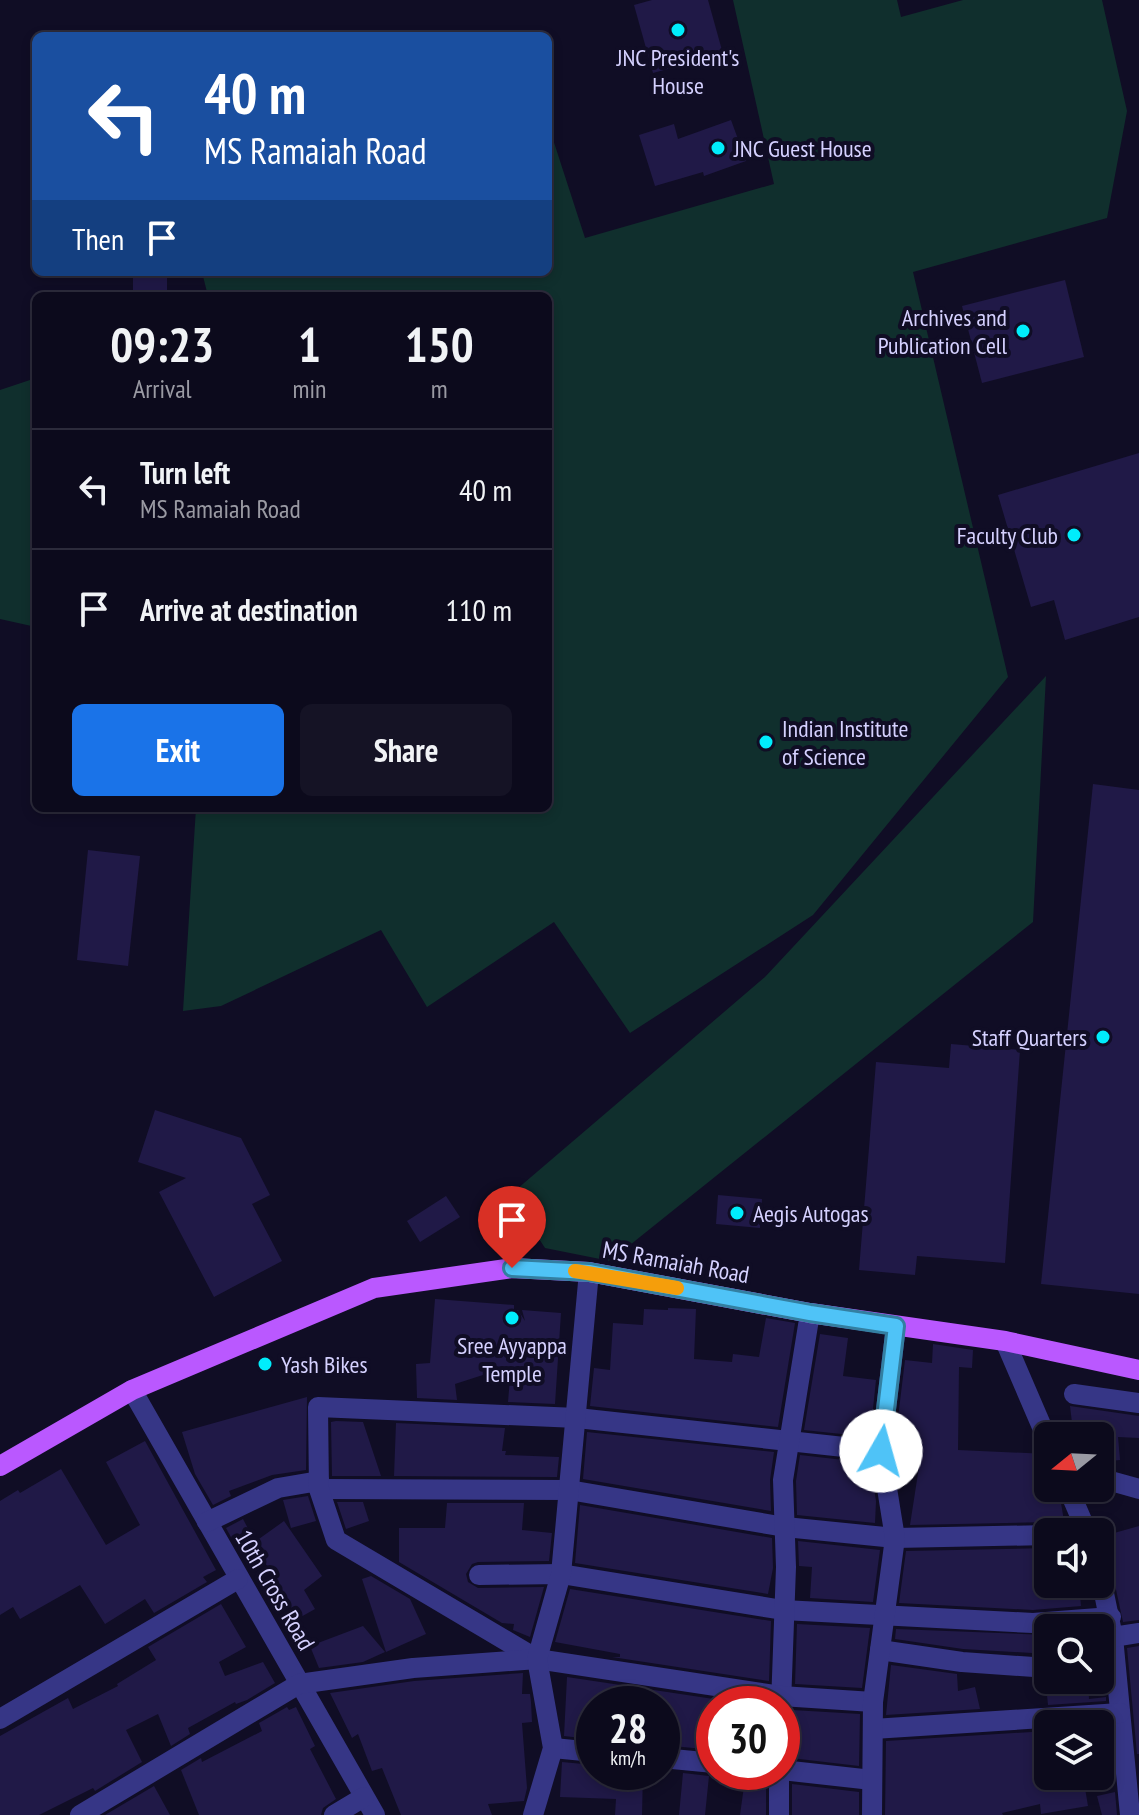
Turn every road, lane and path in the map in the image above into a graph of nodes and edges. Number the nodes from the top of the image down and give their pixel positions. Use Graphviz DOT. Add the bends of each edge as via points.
graph roads {
  1 [pos="589,1272"];
  2 [pos="810,1313"];
  3 [pos="896,1326"];
  4 [pos="1005,1341"];
  5 [pos="1139,1370"];
  6 [pos="132,1390"];
  7 [pos="1074,1394"];
  8 [pos="1139,1403"];
  9 [pos="577,1418"];
  10 [pos="1040,1422"];
  11 [pos="789,1442"];
  12 [pos="881,1451"];
  13 [pos="0,1466"];
  14 [pos="1114,1482"];
  15 [pos="319,1485"];
  16 [pos="1139,1489"];
  17 [pos="569,1490"];
  18 [pos="207,1522"];
  19 [pos="785,1527"];
  20 [pos="1034,1535"];
  21 [pos="895,1538"];
  22 [pos="561,1574"];
  23 [pos="479,1575"];
  24 [pos="238,1579"];
  25 [pos="783,1610"];
  26 [pos="885,1614"];
  27 [pos="1034,1623"];
  28 [pos="1114,1627"];
  29 [pos="1139,1633"];
  30 [pos="880,1650"];
  31 [pos="537,1659"];
  32 [pos="1034,1667"];
  33 [pos="299,1684"];
  34 [pos="698,1686"];
  35 [pos="781,1686"];
  36 [pos="1114,1692"];
  37 [pos="800,1700"];
  38 [pos="873,1702"];
  39 [pos="1120,1713"];
  40 [pos="0,1719"];
  41 [pos="873,1729"];
  42 [pos="553,1748"];
  43 [pos="576,1750"];
  44 [pos="800,1773"];
  45 [pos="872,1780"];
  46 [pos="780,1790"];
  47 [pos="369,1806"];
  48 [pos="80,1815"];
  49 [pos="334,1815"];
  50 [pos="533,1815"];
  51 [pos="779,1815"];
  52 [pos="872,1815"];
  53 [pos="1130,1815"];
  1 -- 2 [label="main road, MS Ramaiah Road"];
  1 -- 6 [label="main road, MS Ramaiah Road" via="512,1268 374,1288"];
  1 -- 9 [label="street"];
  2 -- 3 [label="main road, MS Ramaiah Road"];
  2 -- 11 [label="street"];
  3 -- 4 [label="main road, MS Ramaiah Road"];
  3 -- 12 [label="street"];
  4 -- 5 [label="main road, MS Ramaiah Road"];
  4 -- 10 [label="street"];
  6 -- 13 [label="main road, MS Ramaiah Road"];
  6 -- 18 [label="street, 10th Cross Road"];
  7 -- 8 [label="street"];
  9 -- 11 [label="street"];
  9 -- 15 [label="street" via="318,1407"];
  9 -- 17 [label="street"];
  11 -- 12 [label="street"];
  11 -- 19 [label="street" via="783,1480"];
  12 -- 21 [label="street"];
  14 -- 16 [label="street"];
  15 -- 17 [label="street"];
  15 -- 18 [label="street" via="278,1488"];
  15 -- 31 [label="street" via="336,1540"];
  17 -- 19 [label="street"];
  17 -- 22 [label="street"];
  18 -- 24 [label="street, 10th Cross Road"];
  19 -- 21 [label="street"];
  19 -- 25 [label="street"];
  20 -- 21 [label="street"];
  21 -- 26 [label="street"];
  22 -- 23 [label="street"];
  22 -- 25 [label="street"];
  22 -- 31 [label="street"];
  24 -- 33 [label="street, 10th Cross Road"];
  24 -- 40 [label="street"];
  25 -- 26 [label="street"];
  25 -- 35 [label="street"];
  26 -- 27 [label="street"];
  26 -- 30 [label="street"];
  28 -- 29 [label="street"];
  30 -- 32 [label="street"];
  30 -- 38 [label="street"];
  31 -- 33 [label="street" via="413,1668"];
  31 -- 34 [label="street"];
  31 -- 42 [label="street"];
  33 -- 47 [label="street, 10th Cross Road"];
  33 -- 48 [label="street"];
  36 -- 39 [label="street"];
  37 -- 38 [label="street"];
  38 -- 41 [label="street"];
  39 -- 41 [label="street"];
  39 -- 53 [label="street"];
  41 -- 45 [label="street"];
  42 -- 43 [label="street"];
  42 -- 50 [label="street"];
  44 -- 45 [label="street"];
  45 -- 52 [label="street"];
  46 -- 51 [label="street"];
  47 -- 49 [label="street"];
}
